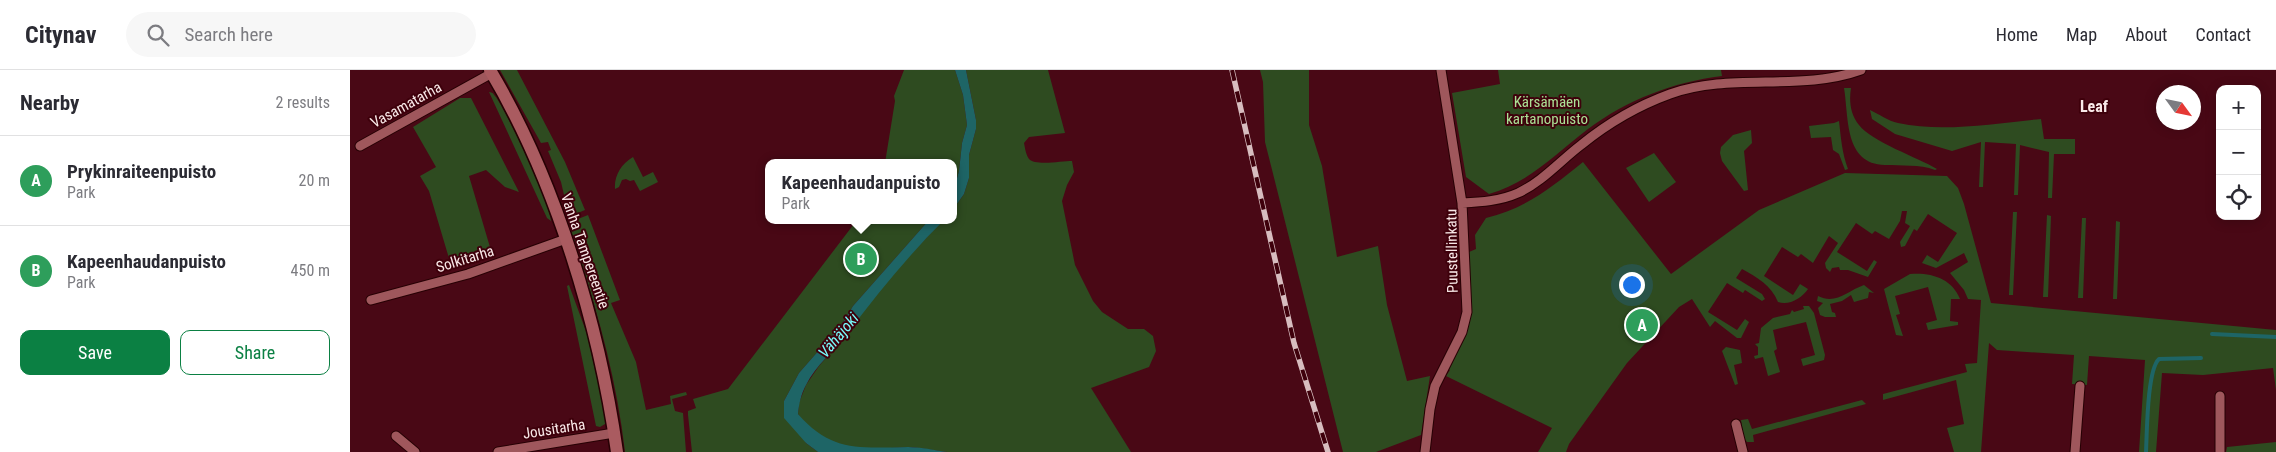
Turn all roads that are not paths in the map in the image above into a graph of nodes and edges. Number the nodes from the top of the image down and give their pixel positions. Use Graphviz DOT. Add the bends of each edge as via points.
graph roads {
  1 [pos="1441,70"];
  2 [pos="1861,70"];
  3 [pos="491,71"];
  4 [pos="360,146"];
  5 [pos="1462,203"];
  6 [pos="566,238"];
  7 [pos="371,300"];
  8 [pos="2080,386"];
  9 [pos="2220,396"];
  10 [pos="1736,424"];
  11 [pos="614,433"];
  12 [pos="396,436"];
  13 [pos="415,452"];
  14 [pos="498,452"];
  15 [pos="617,452"];
  16 [pos="1425,452"];
  17 [pos="1743,452"];
  18 [pos="2075,452"];
  19 [pos="2220,452"];
  1 -- 5 [label="street"];
  2 -- 5 [label="street, Puustellinkatu" via="1843,76 1716,85 1672,93 1607,125 1529,187 1505,198"];
  3 -- 4 [label="street, Vasamatarha"];
  3 -- 6 [label="main road, Vanha Tampereentie" via="534,156"];
  5 -- 16 [label="street, Puustellinkatu" via="1466,312 1462,332 1435,386"];
  6 -- 7 [label="street, Solkitarha" via="468,274"];
  6 -- 11 [label="main road, Vanha Tampereentie" via="593,327"];
  8 -- 18 [label="street"];
  9 -- 19 [label="street"];
  10 -- 17 [label="street"];
  11 -- 14 [label="street, Jousitarha"];
  11 -- 15 [label="main road, Vanha Tampereentie"];
  12 -- 13 [label="street"];
}
